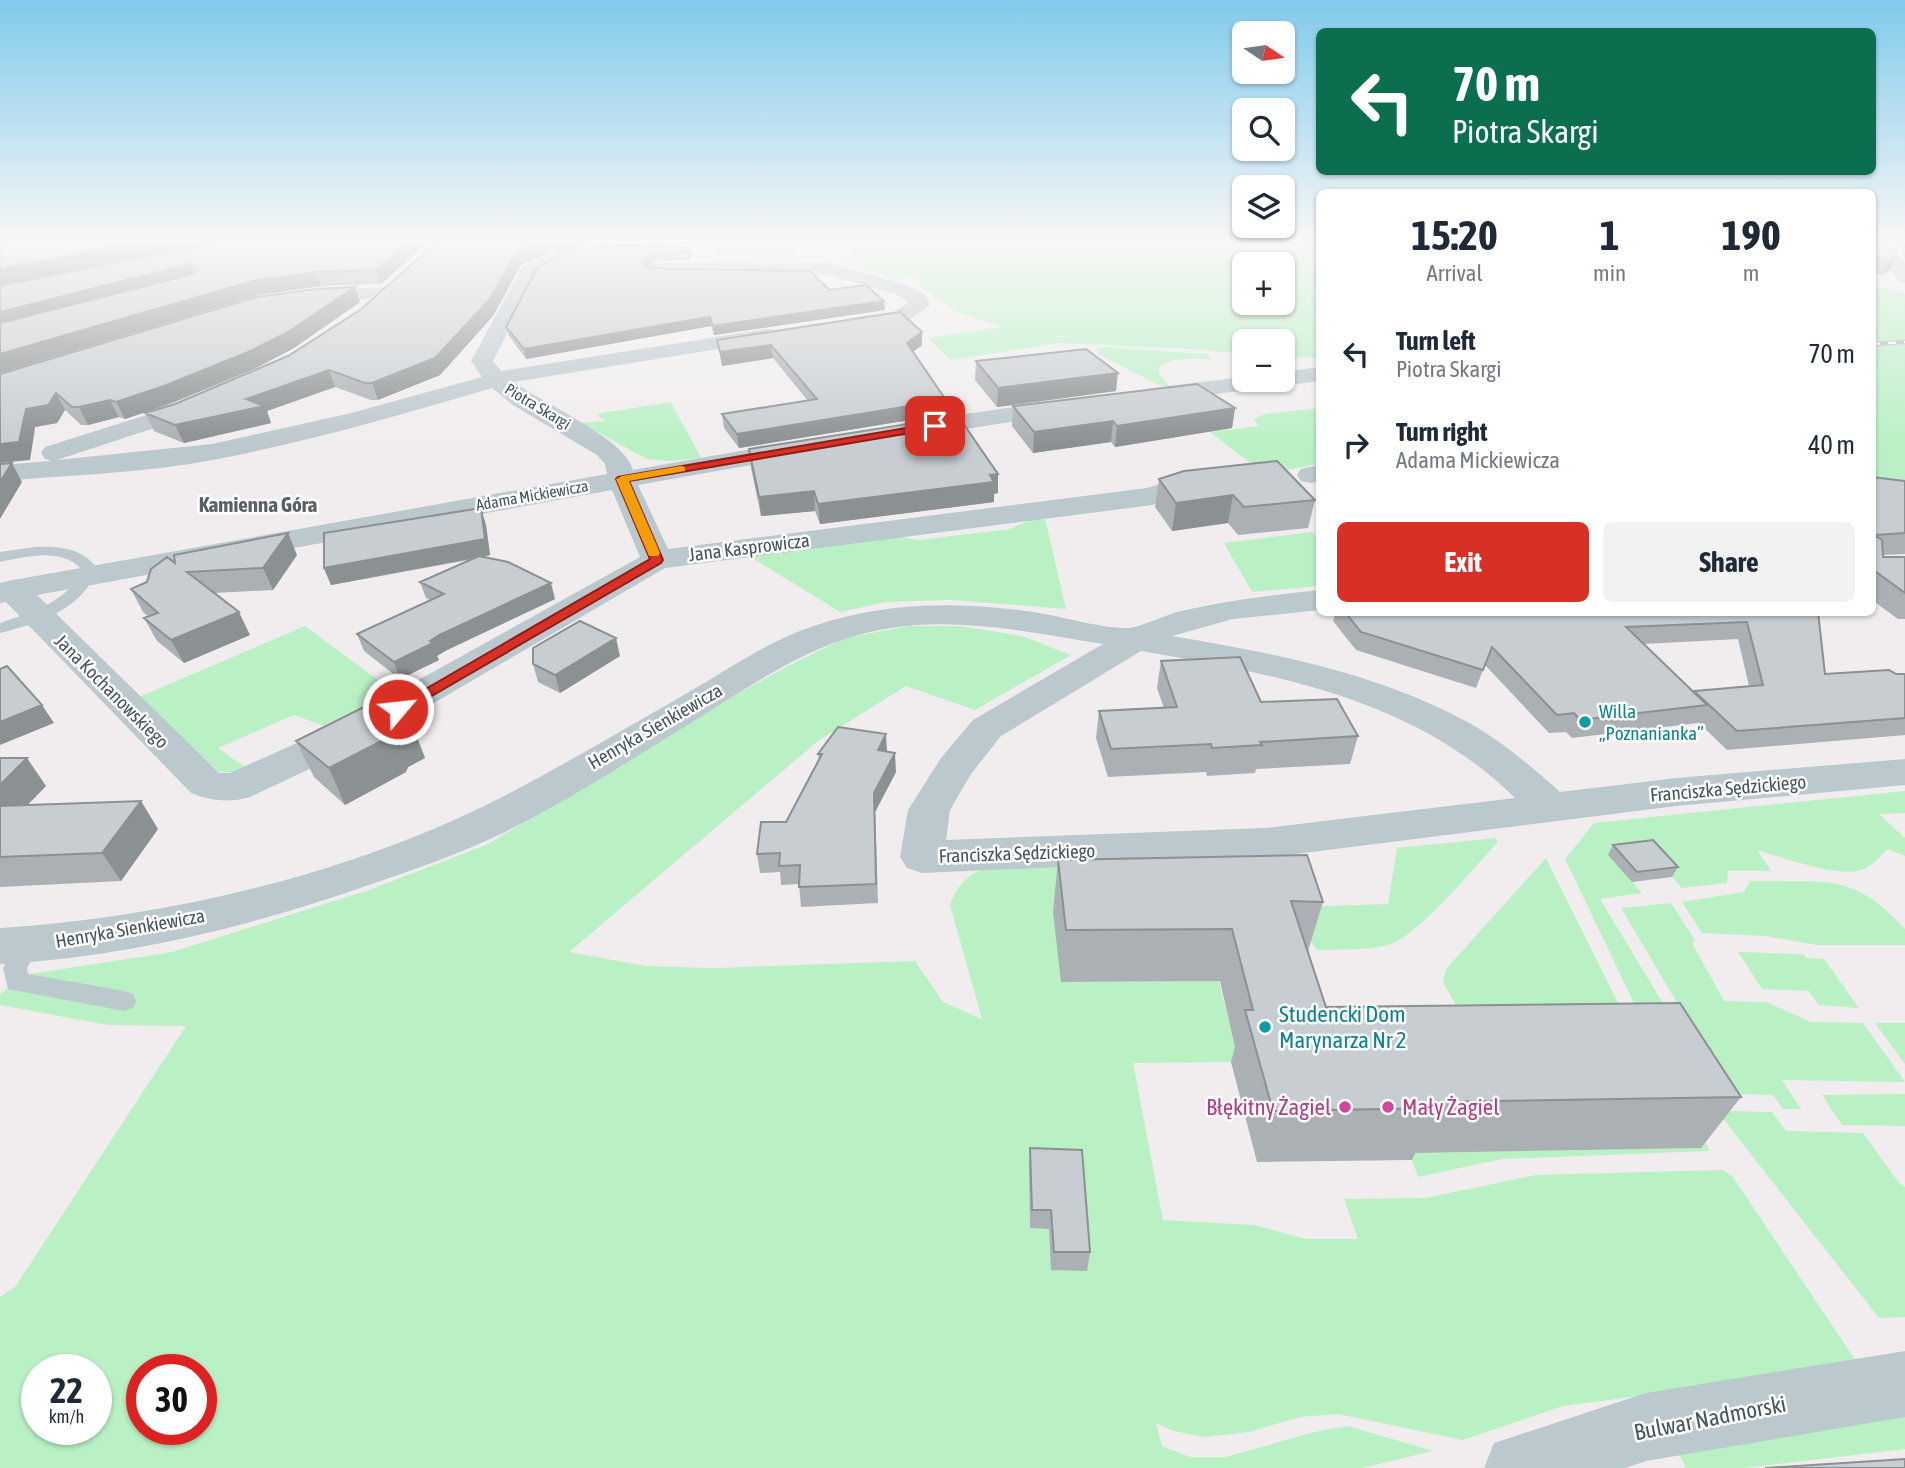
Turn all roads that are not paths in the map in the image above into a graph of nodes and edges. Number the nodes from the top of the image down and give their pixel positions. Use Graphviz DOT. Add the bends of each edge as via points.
graph roads {
  1 [pos="368,310"];
  2 [pos="509,310"];
  3 [pos="917,310"];
  4 [pos="358,318"];
  5 [pos="836,325"];
  6 [pos="783,333"];
  7 [pos="1316,375"];
  8 [pos="1295,377"];
  9 [pos="495,379"];
  10 [pos="1232,385"];
  11 [pos="218,398"];
  12 [pos="1133,398"];
  13 [pos="522,400"];
  14 [pos="421,403"];
  15 [pos="1093,403"];
  16 [pos="880,435"];
  17 [pos="826,444"];
  18 [pos="11,472"];
  19 [pos="622,479"];
  20 [pos="1170,489"];
  21 [pos="0,557"];
  22 [pos="657,560"];
  23 [pos="89,574"];
  24 [pos="6,591"];
  25 [pos="1316,600"];
  26 [pos="36,615"];
  27 [pos="0,628"];
  28 [pos="1135,640"];
  29 [pos="1905,772"];
  30 [pos="215,787"];
  31 [pos="1550,807"];
  32 [pos="14,945"];
  33 [pos="124,1001"];
  34 [pos="1905,1384"];
  35 [pos="1519,1468"];
  1 -- 4 [label="street"];
  2 -- 9 [label="street, Piotra Skargi" via="482,361"];
  3 -- 5 [label="street" via="902,316"];
  6 -- 9 [label="street"];
  7 -- 8 [label="street"];
  9 -- 13 [label="street, Piotra Skargi"];
  9 -- 14 [label="street"];
  10 -- 12 [label="street"];
  11 -- 18 [label="street" via="48,455"];
  13 -- 14 [label="street"];
  13 -- 19 [label="street, Piotra Skargi" via="606,449 618,463"];
  14 -- 18 [label="street" via="212,452"];
  15 -- 16 [label="street"];
  17 -- 19 [label="street, Adama Mickiewicza"];
  19 -- 22 [label="street, Piotra Skargi"];
  19 -- 23 [label="street, Adama Mickiewicza"];
  20 -- 22 [label="street, Jana Kasprowicza" via="1152,496"];
  21 -- 23 [label="lane" via="65,553 85,561"];
  22 -- 30 [label="street, Jana Kasprowicza" via="355,732 248,783"];
  23 -- 24 [label="street, Adama Mickiewicza"];
  23 -- 26 [label="lane" via="66,599"];
  24 -- 26 [label="street, Jana Kochanowskiego"];
  25 -- 28 [label="street" via="1233,609 1169,624"];
  26 -- 27 [label="lane"];
  26 -- 30 [label="street, Jana Kochanowskiego" via="205,783"];
  28 -- 31 [label="street" via="1278,666 1398,703 1481,748 1527,780"];
  28 -- 31 [label="street, Franciszka Sędzickiego" via="987,727 929,810 922,857 1265,843"];
  28 -- 32 [label="street, Henryka Sienkiewicza" via="970,614 891,617 853,624 786,649 498,818 428,848 234,909 141,929"];
  29 -- 31 [label="street, Franciszka Sędzickiego"];
  32 -- 33 [label="lane" via="17,982"];
  34 -- 35 [label="street, Bulwar Nadmorski" via="1646,1427"];
}
